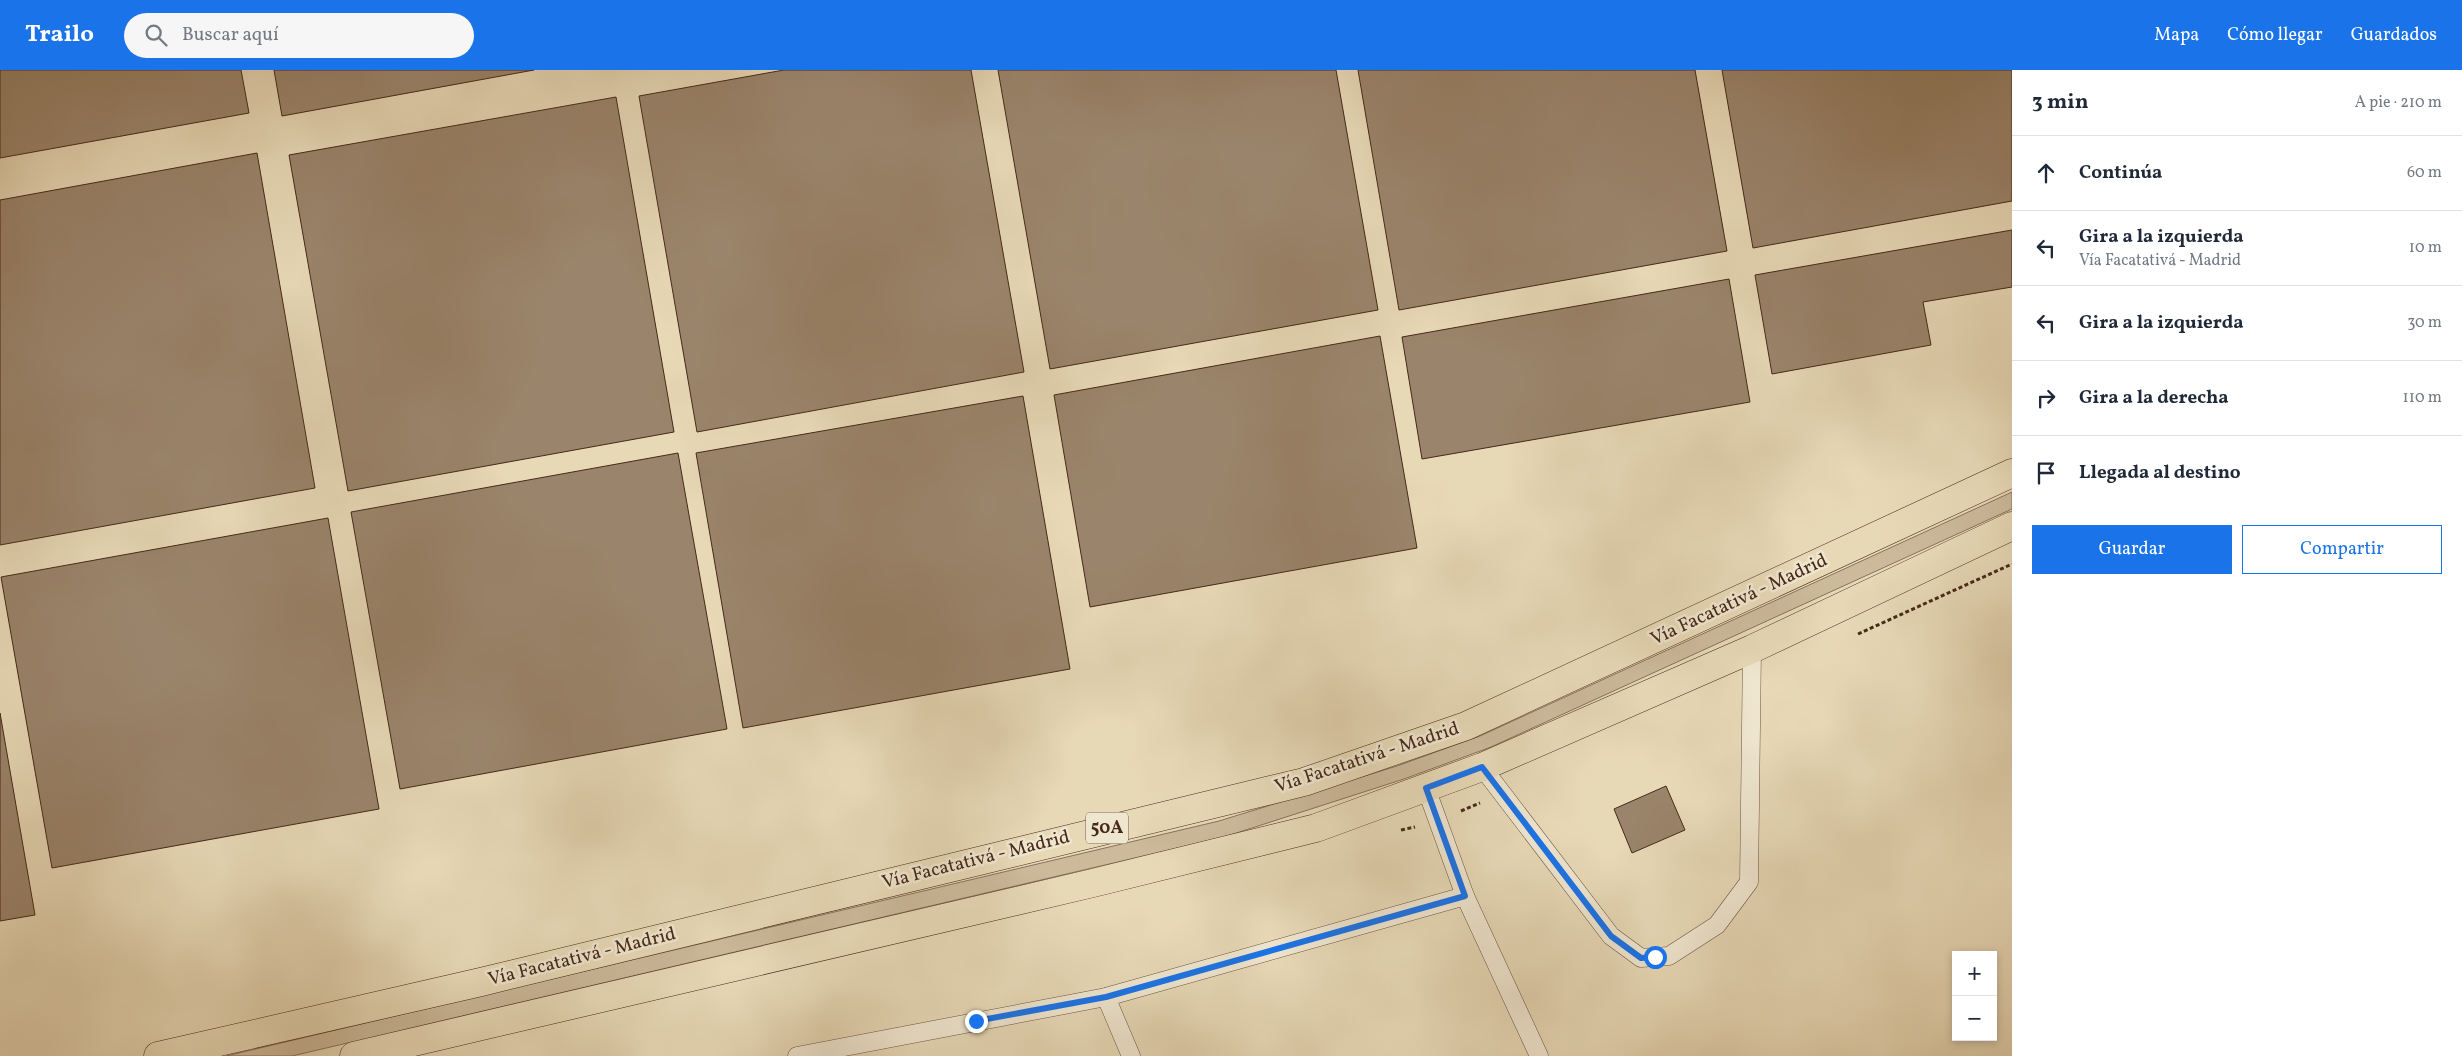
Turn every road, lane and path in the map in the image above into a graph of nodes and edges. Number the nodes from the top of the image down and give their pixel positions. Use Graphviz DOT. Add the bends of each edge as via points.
graph roads {
  1 [pos="2012,473"];
  2 [pos="2012,526"];
  3 [pos="1752,649"];
  4 [pos="1482,767"];
  5 [pos="1426,788"];
  6 [pos="1465,896"];
  7 [pos="1106,997"];
  8 [pos="365,1055"];
  9 [pos="158,1056"];
  10 [pos="797,1056"];
  11 [pos="1131,1056"];
  12 [pos="1539,1056"];
  1 -- 9 [label="main road, Vía Facatativá - Madrid / 50A" via="1466,726 1304,782 481,982"];
  2 -- 3 [label="main road"];
  3 -- 4 [label="main road"];
  3 -- 4 [label="lane" via="1749,882 1717,925 1669,956 1641,958 1611,936"];
  4 -- 5 [label="main road"];
  5 -- 6 [label="lane"];
  5 -- 8 [label="main road" via="1316,828"];
  6 -- 7 [label="lane"];
  6 -- 12 [label="lane"];
  7 -- 10 [label="lane"];
  7 -- 11 [label="lane"];
}
